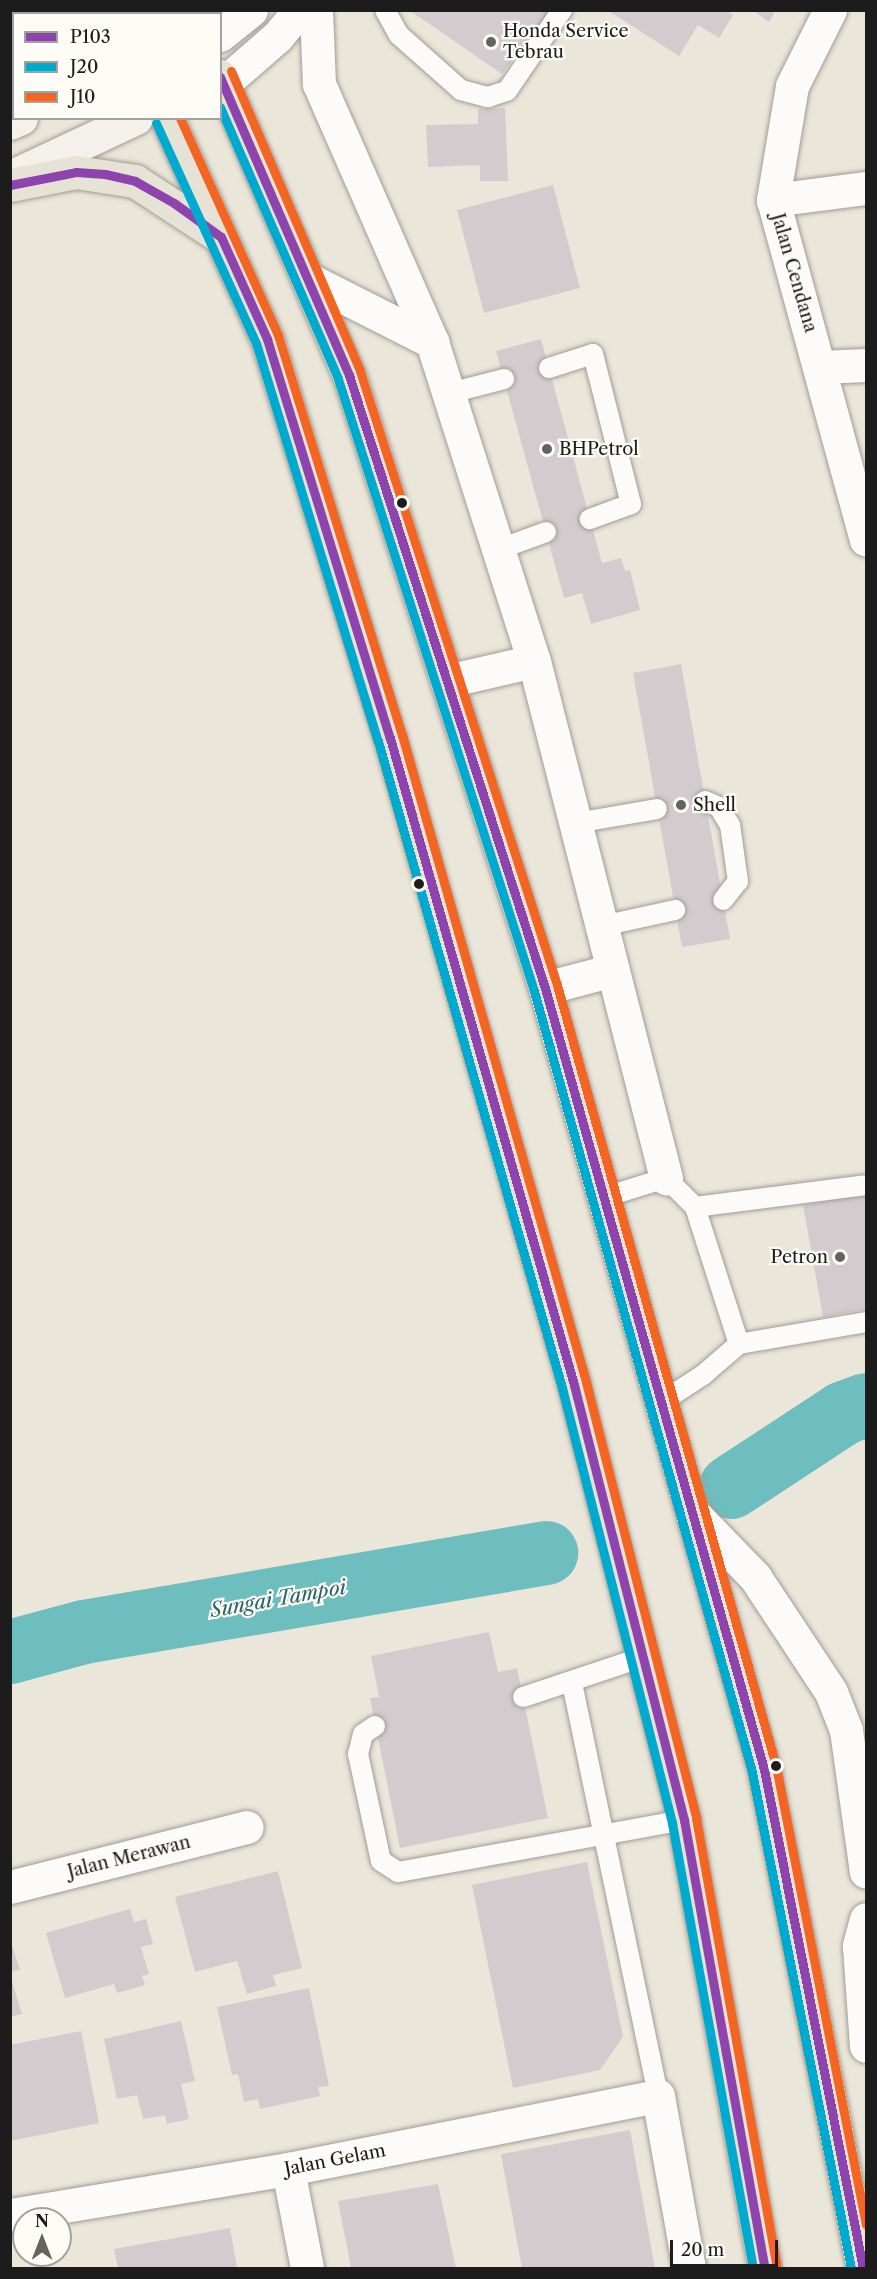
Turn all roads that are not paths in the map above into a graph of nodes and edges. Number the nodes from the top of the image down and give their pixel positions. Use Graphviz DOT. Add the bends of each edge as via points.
graph roads {
  1 [pos="251,10"];
  2 [pos="300,10"];
  3 [pos="316,10"];
  4 [pos="385,10"];
  5 [pos="562,10"];
  6 [pos="830,10"];
  7 [pos="222,33"];
  8 [pos="222,81"];
  9 [pos="132,120"];
  10 [pos="168,120"];
  11 [pos="10,177"];
  12 [pos="10,185"];
  13 [pos="867,188"];
  14 [pos="773,200"];
  15 [pos="221,237"];
  16 [pos="312,280"];
  17 [pos="432,342"];
  18 [pos="867,365"];
  19 [pos="820,367"];
  20 [pos="549,368"];
  21 [pos="504,379"];
  22 [pos="450,393"];
  23 [pos="590,519"];
  24 [pos="546,532"];
  25 [pos="867,540"];
  26 [pos="500,549"];
  27 [pos="534,661"];
  28 [pos="447,681"];
  29 [pos="705,801"];
  30 [pos="657,808"];
  31 [pos="576,823"];
  32 [pos="723,900"];
  33 [pos="675,910"];
  34 [pos="602,926"];
  35 [pos="613,970"];
  36 [pos="545,988"];
  37 [pos="666,1178"];
  38 [pos="867,1185"];
  39 [pos="605,1197"];
  40 [pos="696,1207"];
  41 [pos="867,1322"];
  42 [pos="739,1344"];
  43 [pos="663,1401"];
  44 [pos="694,1514"];
  45 [pos="643,1657"];
  46 [pos="572,1683"];
  47 [pos="523,1696"];
  48 [pos="375,1726"];
  49 [pos="684,1820"];
  50 [pos="247,1827"];
  51 [pos="603,1837"];
  52 [pos="867,1872"];
  53 [pos="10,1887"];
  54 [pos="867,1919"];
  55 [pos="867,2046"];
  56 [pos="658,2096"];
  57 [pos="288,2169"];
  58 [pos="10,2216"];
  59 [pos="307,2268"];
  60 [pos="689,2268"];
  61 [pos="765,2268"];
  62 [pos="863,2268"];
  1 -- 7 [label="street"];
  2 -- 8 [label="street" via="277,37"];
  3 -- 17 [label="street" via="319,84"];
  4 -- 5 [label="lane" via="399,35 461,90 488,97 507,91"];
  6 -- 14 [label="street, Jalan Cendana" via="792,86"];
  8 -- 16 [label="highway"];
  9 -- 11 [label="main road"];
  10 -- 15 [label="highway"];
  12 -- 15 [label="highway" via="76,172 135,181"];
  13 -- 14 [label="street"];
  14 -- 19 [label="street, Jalan Cendana"];
  15 -- 45 [label="highway" via="267,339 390,738 574,1385"];
  16 -- 17 [label="street"];
  16 -- 28 [label="highway" via="349,375"];
  17 -- 22 [label="street"];
  18 -- 19 [label="street"];
  19 -- 25 [label="street, Jalan Cendana"];
  20 -- 23 [label="lane" via="593,354 631,504"];
  21 -- 22 [label="lane"];
  22 -- 26 [label="street"];
  24 -- 26 [label="lane"];
  26 -- 27 [label="street"];
  27 -- 28 [label="street"];
  27 -- 31 [label="street"];
  28 -- 36 [label="highway"];
  29 -- 32 [label="lane" via="719,807 730,825 738,881"];
  30 -- 31 [label="lane"];
  31 -- 34 [label="street"];
  33 -- 34 [label="lane"];
  34 -- 35 [label="street"];
  35 -- 36 [label="street"];
  35 -- 37 [label="street"];
  36 -- 39 [label="highway"];
  37 -- 39 [label="lane"];
  37 -- 40 [label="lane"];
  38 -- 40 [label="lane"];
  39 -- 43 [label="highway"];
  40 -- 42 [label="lane"];
  41 -- 42 [label="lane"];
  42 -- 43 [label="lane" via="703,1375"];
  43 -- 44 [label="highway"];
  44 -- 52 [label="street" via="755,1577 831,1692 846,1730"];
  44 -- 62 [label="highway" via="764,1769"];
  45 -- 46 [label="lane"];
  45 -- 49 [label="highway"];
  46 -- 47 [label="lane"];
  46 -- 51 [label="lane"];
  48 -- 51 [label="lane" via="363,1734 358,1754 381,1860 398,1872"];
  49 -- 51 [label="lane"];
  49 -- 61 [label="highway"];
  50 -- 53 [label="street, Jalan Merawan"];
  51 -- 56 [label="lane"];
  54 -- 55 [label="street" via="859,1946"];
  56 -- 57 [label="street, Jalan Gelam"];
  56 -- 60 [label="street"];
  57 -- 58 [label="street, Jalan Gelam"];
  57 -- 59 [label="street"];
}
